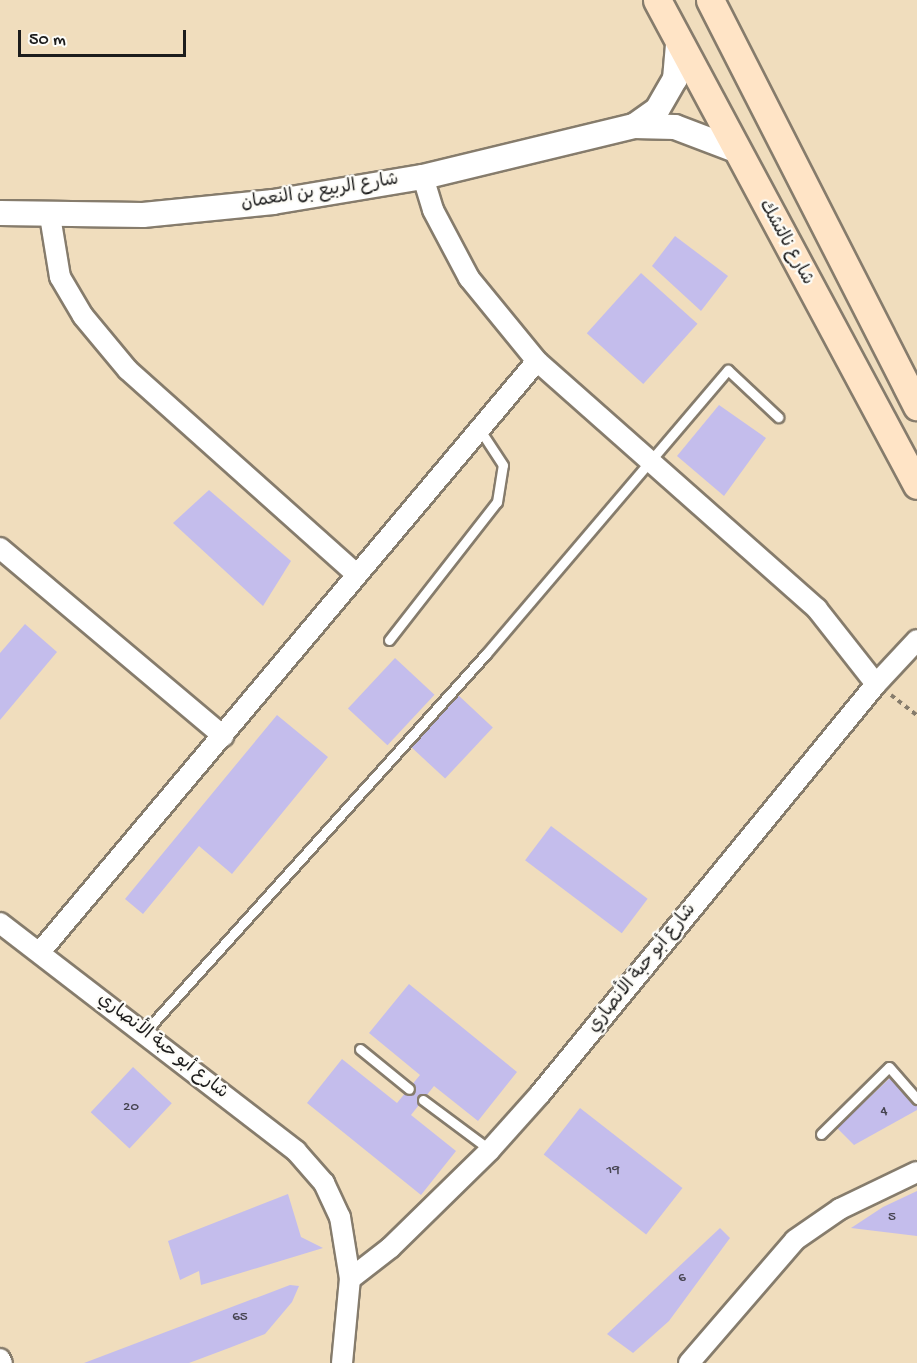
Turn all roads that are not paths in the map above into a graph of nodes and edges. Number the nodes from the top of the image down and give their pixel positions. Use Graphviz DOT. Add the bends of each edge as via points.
graph roads {
  1 [pos="657,0"];
  2 [pos="710,0"];
  3 [pos="678,46"];
  4 [pos="634,126"];
  5 [pos="733,149"];
  6 [pos="423,177"];
  7 [pos="0,213"];
  8 [pos="50,216"];
  9 [pos="537,361"];
  10 [pos="917,406"];
  11 [pos="778,417"];
  12 [pos="480,430"];
  13 [pos="650,460"];
  14 [pos="917,485"];
  15 [pos="0,548"];
  16 [pos="357,575"];
  17 [pos="389,640"];
  18 [pos="917,640"];
  19 [pos="876,684"];
  20 [pos="223,736"];
  21 [pos="0,923"];
  22 [pos="40,952"];
  23 [pos="144,1033"];
  24 [pos="360,1049"];
  25 [pos="409,1089"];
  26 [pos="917,1099"];
  27 [pos="423,1100"];
  28 [pos="820,1134"];
  29 [pos="490,1150"];
  30 [pos="917,1173"];
  31 [pos="350,1279"];
  32 [pos="342,1363"];
  33 [pos="688,1363"];
  1 -- 3 [label="main road, شارع نالتشك"];
  2 -- 10 [label="main road"];
  3 -- 4 [label="street, شارع الربيع بن النعمان" via="675,79 657,110"];
  3 -- 5 [label="main road, شارع نالتشك"];
  4 -- 5 [label="street, شارع الربيع بن النعمان" via="675,127"];
  4 -- 6 [label="street, شارع الربيع بن النعمان"];
  5 -- 14 [label="main road, شارع نالتشك"];
  6 -- 8 [label="street, شارع الربيع بن النعمان" via="273,202 142,215"];
  6 -- 9 [label="street" via="433,210 469,278"];
  7 -- 8 [label="street, شارع الربيع بن النعمان"];
  8 -- 16 [label="street" via="60,277 83,316 128,370"];
  9 -- 12 [label="street"];
  9 -- 13 [label="street"];
  11 -- 13 [label="lane" via="728,370"];
  12 -- 16 [label="street"];
  12 -- 17 [label="lane" via="503,465 497,502"];
  13 -- 19 [label="street" via="817,609"];
  13 -- 23 [label="lane" via="486,654"];
  15 -- 20 [label="street"];
  16 -- 20 [label="street"];
  18 -- 19 [label="street, شارع أبو حبة الأنصاري"];
  19 -- 29 [label="street, شارع أبو حبة الأنصاري"];
  20 -- 22 [label="street"];
  21 -- 22 [label="street, شارع أبو حبة الأنصاري"];
  22 -- 23 [label="street, شارع أبو حبة الأنصاري"];
  23 -- 31 [label="street, شارع أبو حبة الأنصاري" via="296,1151 324,1183 340,1217"];
  24 -- 25 [label="lane"];
  26 -- 28 [label="lane" via="890,1067"];
  27 -- 29 [label="lane"];
  29 -- 31 [label="street, شارع أبو حبة الأنصاري" via="390,1248"];
  30 -- 33 [label="street" via="840,1209 795,1240"];
  31 -- 32 [label="street, شارع أبو حبة الأنصاري"];
}
